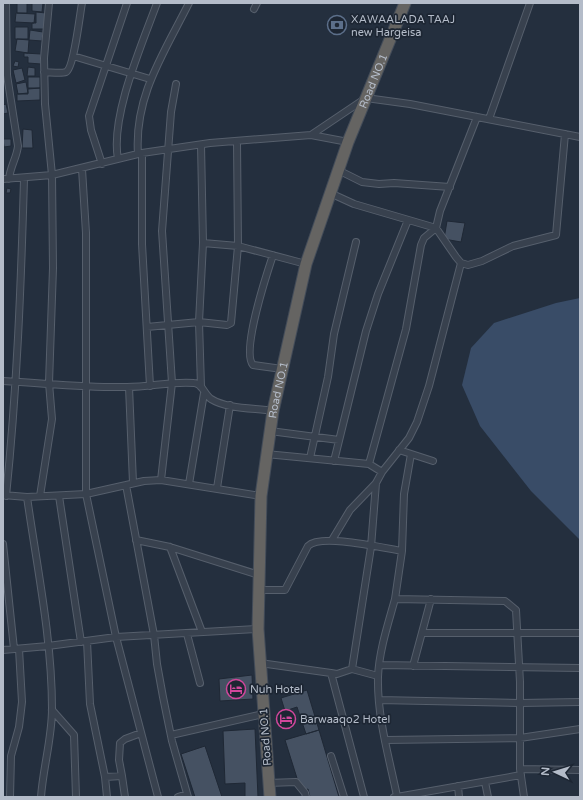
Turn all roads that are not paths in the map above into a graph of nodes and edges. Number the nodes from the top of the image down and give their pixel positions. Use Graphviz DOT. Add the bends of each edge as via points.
graph roads {
  1 [pos="6,3"];
  2 [pos="49,3"];
  3 [pos="82,3"];
  4 [pos="127,3"];
  5 [pos="157,3"];
  6 [pos="188,3"];
  7 [pos="405,3"];
  8 [pos="530,3"];
  9 [pos="73,56"];
  10 [pos="106,66"];
  11 [pos="44,72"];
  12 [pos="131,74"];
  13 [pos="150,79"];
  14 [pos="176,84"];
  15 [pos="366,98"];
  16 [pos="477,117"];
  17 [pos="489,119"];
  18 [pos="565,134"];
  19 [pos="311,135"];
  20 [pos="580,137"];
  21 [pos="237,142"];
  22 [pos="348,142"];
  23 [pos="201,145"];
  24 [pos="169,148"];
  25 [pos="140,153"];
  26 [pos="118,159"];
  27 [pos="102,164"];
  28 [pos="82,169"];
  29 [pos="338,170"];
  30 [pos="52,175"];
  31 [pos="24,178"];
  32 [pos="6,179"];
  33 [pos="450,187"];
  34 [pos="330,193"];
  35 [pos="408,220"];
  36 [pos="436,228"];
  37 [pos="356,242"];
  38 [pos="203,243"];
  39 [pos="238,246"];
  40 [pos="273,255"];
  41 [pos="462,263"];
  42 [pos="306,264"];
  43 [pos="199,322"];
  44 [pos="168,325"];
  45 [pos="147,327"];
  46 [pos="282,369"];
  47 [pos="3,381"];
  48 [pos="16,382"];
  49 [pos="49,383"];
  50 [pos="172,383"];
  51 [pos="85,386"];
  52 [pos="150,386"];
  53 [pos="129,387"];
  54 [pos="203,390"];
  55 [pos="230,405"];
  56 [pos="273,411"];
  57 [pos="270,431"];
  58 [pos="314,437"];
  59 [pos="339,440"];
  60 [pos="399,450"];
  61 [pos="266,454"];
  62 [pos="411,454"];
  63 [pos="310,458"];
  64 [pos="334,461"];
  65 [pos="433,461"];
  66 [pos="369,464"];
  67 [pos="382,472"];
  68 [pos="161,480"];
  69 [pos="133,483"];
  70 [pos="376,483"];
  71 [pos="189,484"];
  72 [pos="126,485"];
  73 [pos="217,488"];
  74 [pos="86,494"];
  75 [pos="5,496"];
  76 [pos="40,496"];
  77 [pos="59,496"];
  78 [pos="261,496"];
  79 [pos="27,497"];
  80 [pos="136,540"];
  81 [pos="332,540"];
  82 [pos="3,544"];
  83 [pos="170,547"];
  84 [pos="371,547"];
  85 [pos="402,551"];
  86 [pos="259,575"];
  87 [pos="259,590"];
  88 [pos="395,599"];
  89 [pos="431,599"];
  90 [pos="258,629"];
  91 [pos="202,632"];
  92 [pos="422,633"];
  93 [pos="188,634"];
  94 [pos="580,634"];
  95 [pos="154,635"];
  96 [pos="518,635"];
  97 [pos="116,638"];
  98 [pos="84,641"];
  99 [pos="48,646"];
  100 [pos="17,649"];
  101 [pos="3,650"];
  102 [pos="260,663"];
  103 [pos="380,666"];
  104 [pos="413,666"];
  105 [pos="519,668"];
  106 [pos="580,668"];
  107 [pos="352,669"];
  108 [pos="332,673"];
  109 [pos="378,676"];
  110 [pos="200,682"];
  111 [pos="379,700"];
  112 [pos="580,702"];
  113 [pos="520,703"];
  114 [pos="52,710"];
  115 [pos="263,714"];
  116 [pos="580,729"];
  117 [pos="141,733"];
  118 [pos="171,734"];
  119 [pos="520,738"];
  120 [pos="386,740"];
  121 [pos="331,756"];
  122 [pos="580,770"];
  123 [pos="521,772"];
  124 [pos="122,776"];
  125 [pos="105,777"];
  126 [pos="485,782"];
  127 [pos="268,783"];
  128 [pos="458,786"];
  129 [pos="188,795"];
  130 [pos="10,797"];
  131 [pos="41,797"];
  132 [pos="76,797"];
  133 [pos="107,797"];
  134 [pos="125,797"];
  135 [pos="158,797"];
  136 [pos="178,797"];
  137 [pos="269,797"];
  138 [pos="306,797"];
  139 [pos="344,797"];
  140 [pos="364,797"];
  141 [pos="396,797"];
  142 [pos="459,797"];
  143 [pos="488,797"];
  144 [pos="524,797"];
  1 -- 32 [label="street" via="8,75 18,146"];
  2 -- 11 [label="street"];
  3 -- 9 [label="street"];
  4 -- 10 [label="street"];
  5 -- 12 [label="street"];
  6 -- 13 [label="street"];
  7 -- 15 [label="highway, Road NO.1"];
  8 -- 17 [label="street"];
  9 -- 10 [label="street"];
  9 -- 11 [label="street" via="67,71"];
  10 -- 12 [label="street"];
  10 -- 27 [label="street" via="89,116"];
  11 -- 30 [label="street"];
  12 -- 13 [label="street"];
  12 -- 26 [label="street" via="117,131"];
  13 -- 25 [label="street" via="139,116 137,138"];
  14 -- 24 [label="street"];
  15 -- 16 [label="street"];
  15 -- 19 [label="street"];
  15 -- 22 [label="highway, Road NO.1"];
  16 -- 17 [label="street"];
  16 -- 33 [label="street"];
  17 -- 18 [label="street"];
  18 -- 20 [label="street"];
  18 -- 41 [label="street" via="556,235 514,246 476,263"];
  19 -- 21 [label="street"];
  19 -- 22 [label="street"];
  21 -- 23 [label="street"];
  21 -- 39 [label="street"];
  22 -- 29 [label="highway, Road NO.1"];
  23 -- 24 [label="street"];
  23 -- 38 [label="street"];
  24 -- 25 [label="street"];
  24 -- 44 [label="street" via="162,231"];
  25 -- 26 [label="street"];
  25 -- 45 [label="street"];
  26 -- 27 [label="street"];
  27 -- 28 [label="street"];
  28 -- 30 [label="street"];
  28 -- 51 [label="street" via="86,233"];
  29 -- 33 [label="street" via="362,182"];
  29 -- 34 [label="highway, Road NO.1"];
  30 -- 31 [label="street"];
  30 -- 49 [label="street" via="53,268"];
  31 -- 32 [label="street"];
  31 -- 48 [label="street"];
  33 -- 36 [label="street"];
  34 -- 35 [label="street" via="354,204"];
  34 -- 42 [label="highway, Road NO.1"];
  35 -- 36 [label="street"];
  35 -- 59 [label="street" via="366,331"];
  36 -- 41 [label="street"];
  36 -- 66 [label="street" via="424,238 421,245 406,329"];
  37 -- 58 [label="street" via="334,334 328,377"];
  38 -- 39 [label="street"];
  38 -- 43 [label="street"];
  39 -- 40 [label="street"];
  39 -- 43 [label="street" via="231,322 227,325"];
  40 -- 42 [label="street"];
  40 -- 46 [label="street" via="261,291 250,358 254,365"];
  41 -- 60 [label="street" via="417,422"];
  42 -- 46 [label="highway, Road NO.1"];
  43 -- 44 [label="street"];
  43 -- 54 [label="street"];
  44 -- 45 [label="street"];
  44 -- 50 [label="street"];
  45 -- 52 [label="street"];
  46 -- 56 [label="highway, Road NO.1"];
  47 -- 48 [label="street"];
  48 -- 49 [label="street"];
  48 -- 75 [label="street"];
  49 -- 51 [label="street"];
  49 -- 76 [label="street" via="51,428"];
  50 -- 52 [label="street"];
  50 -- 54 [label="street" via="195,383"];
  50 -- 68 [label="street"];
  51 -- 53 [label="street"];
  51 -- 74 [label="street"];
  52 -- 53 [label="street"];
  53 -- 69 [label="street"];
  54 -- 55 [label="street" via="211,399"];
  54 -- 71 [label="street"];
  55 -- 56 [label="street"];
  55 -- 73 [label="street"];
  56 -- 57 [label="highway, Road NO.1"];
  57 -- 58 [label="street"];
  57 -- 61 [label="highway, Road NO.1"];
  58 -- 59 [label="street"];
  58 -- 63 [label="street"];
  59 -- 64 [label="street"];
  60 -- 62 [label="street"];
  60 -- 67 [label="street"];
  61 -- 63 [label="street"];
  61 -- 78 [label="highway, Road NO.1"];
  62 -- 65 [label="street"];
  62 -- 85 [label="street" via="404,494"];
  63 -- 64 [label="street"];
  64 -- 66 [label="street"];
  66 -- 67 [label="street"];
  67 -- 70 [label="street"];
  68 -- 69 [label="street"];
  68 -- 71 [label="street"];
  69 -- 72 [label="street"];
  70 -- 81 [label="street" via="350,510"];
  70 -- 84 [label="street"];
  71 -- 73 [label="street"];
  72 -- 74 [label="street"];
  72 -- 80 [label="street"];
  73 -- 78 [label="street"];
  74 -- 77 [label="street"];
  74 -- 97 [label="street"];
  75 -- 79 [label="street"];
  76 -- 77 [label="street"];
  76 -- 79 [label="street"];
  77 -- 98 [label="street"];
  78 -- 86 [label="highway, Road NO.1"];
  79 -- 99 [label="street"];
  80 -- 83 [label="street"];
  80 -- 95 [label="street"];
  81 -- 84 [label="street"];
  81 -- 87 [label="street" via="314,542 308,546 286,590"];
  82 -- 100 [label="street"];
  83 -- 86 [label="street"];
  83 -- 91 [label="street"];
  84 -- 85 [label="street"];
  84 -- 107 [label="street"];
  85 -- 88 [label="street"];
  86 -- 87 [label="highway, Road NO.1"];
  87 -- 90 [label="highway, Road NO.1"];
  88 -- 89 [label="street"];
  88 -- 103 [label="street" via="386,629"];
  89 -- 92 [label="street"];
  89 -- 96 [label="street" via="505,601 516,610"];
  90 -- 91 [label="street"];
  90 -- 102 [label="highway, Road NO.1"];
  91 -- 93 [label="street"];
  92 -- 96 [label="street"];
  92 -- 104 [label="street"];
  93 -- 95 [label="street"];
  93 -- 110 [label="street"];
  94 -- 96 [label="street"];
  95 -- 97 [label="street"];
  95 -- 118 [label="street"];
  96 -- 105 [label="street"];
  97 -- 98 [label="street"];
  97 -- 117 [label="street"];
  98 -- 99 [label="street"];
  98 -- 125 [label="street" via="90,704"];
  99 -- 100 [label="street"];
  99 -- 114 [label="street"];
  100 -- 101 [label="street"];
  100 -- 130 [label="street" via="22,702 12,756"];
  102 -- 108 [label="street"];
  102 -- 115 [label="highway, Road NO.1"];
  103 -- 104 [label="street"];
  103 -- 109 [label="street"];
  104 -- 105 [label="street"];
  105 -- 106 [label="street"];
  105 -- 113 [label="street"];
  107 -- 108 [label="street"];
  107 -- 109 [label="street"];
  108 -- 140 [label="street"];
  109 -- 111 [label="street"];
  111 -- 113 [label="street"];
  111 -- 120 [label="street"];
  112 -- 113 [label="street"];
  113 -- 119 [label="street"];
  114 -- 131 [label="street"];
  114 -- 132 [label="street" via="74,735"];
  115 -- 118 [label="street"];
  115 -- 127 [label="highway, Road NO.1"];
  116 -- 119 [label="street"];
  117 -- 124 [label="street" via="120,743"];
  117 -- 135 [label="street"];
  118 -- 129 [label="street"];
  119 -- 120 [label="street"];
  119 -- 123 [label="street"];
  120 -- 141 [label="street"];
  121 -- 139 [label="street"];
  122 -- 123 [label="street"];
  123 -- 126 [label="street"];
  123 -- 144 [label="street"];
  124 -- 125 [label="street"];
  124 -- 134 [label="street"];
  125 -- 133 [label="street"];
  126 -- 128 [label="street"];
  126 -- 143 [label="street"];
  127 -- 137 [label="highway, Road NO.1"];
  127 -- 138 [label="street" via="296,782"];
  128 -- 141 [label="street"];
  128 -- 142 [label="street"];
  129 -- 136 [label="street"];
}
